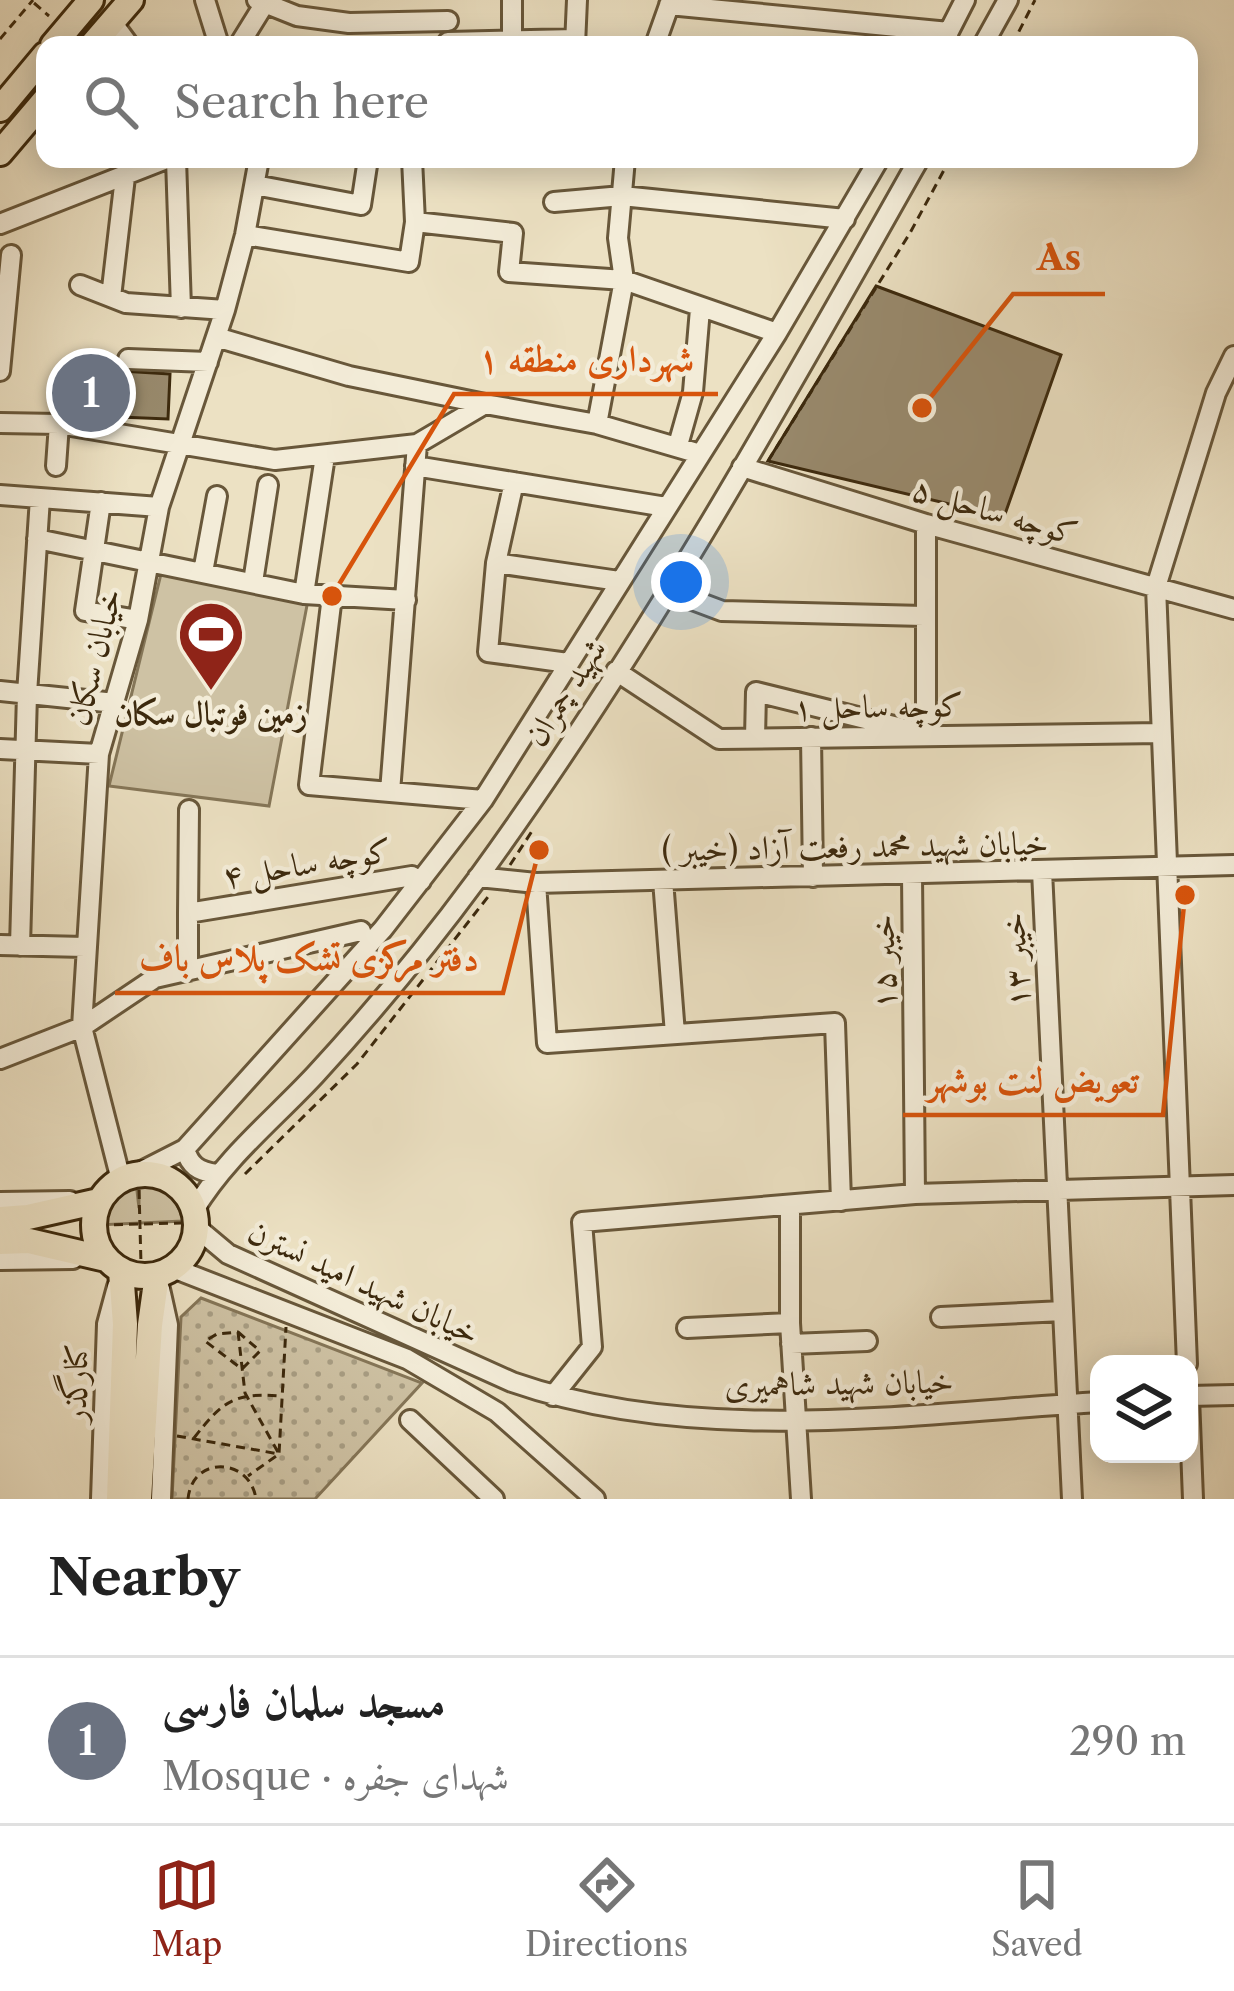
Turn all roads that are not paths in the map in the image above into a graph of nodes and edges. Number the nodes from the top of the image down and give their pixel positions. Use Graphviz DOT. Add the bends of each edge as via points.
graph roads {
  1 [pos="91,0"];
  2 [pos="131,0"];
  3 [pos="205,0"];
  4 [pos="374,0"];
  5 [pos="512,0"];
  6 [pos="577,0"];
  7 [pos="877,0"];
  8 [pos="965,0"];
  9 [pos="1008,0"];
  10 [pos="269,2"];
  11 [pos="670,3"];
  12 [pos="447,10"];
  13 [pos="112,22"];
  14 [pos="359,22"];
  15 [pos="875,23"];
  16 [pos="61,36"];
  17 [pos="100,36"];
  18 [pos="122,36"];
  19 [pos="217,36"];
  20 [pos="245,36"];
  21 [pos="350,36"];
  22 [pos="512,36"];
  23 [pos="576,36"];
  24 [pos="658,36"];
  25 [pos="937,36"];
  26 [pos="947,36"];
  27 [pos="987,36"];
  28 [pos="36,66"];
  29 [pos="0,109"];
  30 [pos="36,111"];
  31 [pos="0,153"];
  32 [pos="147,168"];
  33 [pos="176,168"];
  34 [pos="258,168"];
  35 [pos="367,168"];
  36 [pos="412,168"];
  37 [pos="624,168"];
  38 [pos="874,168"];
  39 [pos="914,168"];
  40 [pos="125,178"];
  41 [pos="255,185"];
  42 [pos="622,196"];
  43 [pos="554,202"];
  44 [pos="845,219"];
  45 [pos="415,222"];
  46 [pos="0,224"];
  47 [pos="245,235"];
  48 [pos="11,255"];
  49 [pos="823,256"];
  50 [pos="854,274"];
  51 [pos="624,280"];
  52 [pos="80,285"];
  53 [pos="111,297"];
  54 [pos="181,308"];
  55 [pos="700,309"];
  56 [pos="225,310"];
  57 [pos="777,333"];
  58 [pos="216,337"];
  59 [pos="1234,356"];
  60 [pos="128,358"];
  61 [pos="208,362"];
  62 [pos="0,371"];
  63 [pos="1225,393"];
  64 [pos="485,404"];
  65 [pos="0,423"];
  66 [pos="59,424"];
  67 [pos="597,424"];
  68 [pos="418,444"];
  69 [pos="178,445"];
  70 [pos="678,445"];
  71 [pos="700,454"];
  72 [pos="325,455"];
  73 [pos="56,466"];
  74 [pos="416,466"];
  75 [pos="742,466"];
  76 [pos="514,482"];
  77 [pos="268,485"];
  78 [pos="0,495"];
  79 [pos="217,496"];
  80 [pos="40,498"];
  81 [pos="101,502"];
  82 [pos="159,507"];
  83 [pos="666,508"];
  84 [pos="926,524"];
  85 [pos="37,539"];
  86 [pos="94,550"];
  87 [pos="147,560"];
  88 [pos="496,563"];
  89 [pos="203,572"];
  90 [pos="619,580"];
  91 [pos="253,582"];
  92 [pos="1156,587"];
  93 [pos="665,590"];
  94 [pos="304,594"];
  95 [pos="332,596"];
  96 [pos="406,600"];
  97 [pos="1234,608"];
  98 [pos="924,616"];
  99 [pos="138,620"];
  100 [pos="568,663"];
  101 [pos="616,671"];
  102 [pos="0,691"];
  103 [pos="27,694"];
  104 [pos="115,703"];
  105 [pos="1161,733"];
  106 [pos="926,734"];
  107 [pos="811,737"];
  108 [pos="755,738"];
  109 [pos="0,749"];
  110 [pos="26,751"];
  111 [pos="99,754"];
  112 [pos="390,792"];
  113 [pos="483,800"];
  114 [pos="189,810"];
  115 [pos="1234,866"];
  116 [pos="1167,868"];
  117 [pos="1042,872"];
  118 [pos="912,874"];
  119 [pos="478,877"];
  120 [pos="813,877"];
  121 [pos="663,880"];
  122 [pos="421,881"];
  123 [pos="536,884"];
  124 [pos="188,913"];
  125 [pos="362,931"];
  126 [pos="10,945"];
  127 [pos="85,947"];
  128 [pos="188,971"];
  129 [pos="82,1027"];
  130 [pos="675,1034"];
  131 [pos="0,1059"];
  132 [pos="185,1148"];
  133 [pos="216,1174"];
  134 [pos="131,1179"];
  135 [pos="1234,1185"];
  136 [pos="1178,1187"];
  137 [pos="1055,1190"];
  138 [pos="915,1194"];
  139 [pos="841,1201"];
  140 [pos="0,1202"];
  141 [pos="790,1206"];
  142 [pos="99,1214"];
  143 [pos="0,1219"];
  144 [pos="191,1220"];
  145 [pos="0,1242"];
  146 [pos="0,1260"];
  147 [pos="140,1268"];
  148 [pos="1063,1311"];
  149 [pos="941,1317"];
  150 [pos="790,1323"];
  151 [pos="687,1328"];
  152 [pos="416,1339"];
  153 [pos="867,1341"];
  154 [pos="791,1344"];
  155 [pos="1187,1355"];
  156 [pos="407,1359"];
  157 [pos="512,1382"];
  158 [pos="1234,1395"];
  159 [pos="553,1396"];
  160 [pos="1198,1396"];
  161 [pos="1090,1403"];
  162 [pos="1069,1404"];
  163 [pos="410,1420"];
  164 [pos="795,1421"];
  165 [pos="1191,1463"];
  166 [pos="100,1499"];
  167 [pos="119,1499"];
  168 [pos="140,1499"];
  169 [pos="161,1499"];
  170 [pos="494,1499"];
  171 [pos="595,1499"];
  172 [pos="801,1499"];
  173 [pos="1072,1499"];
  174 [pos="1192,1499"];
  1 -- 16 [label="main road"];
  2 -- 13 [label="main road"];
  3 -- 19 [label="street"];
  4 -- 14 [label="street"];
  5 -- 22 [label="street"];
  6 -- 23 [label="street"];
  7 -- 15 [label="street"];
  8 -- 26 [label="street"];
  9 -- 27 [label="street"];
  10 -- 14 [label="street" via="297,16"];
  10 -- 20 [label="street"];
  11 -- 15 [label="street"];
  11 -- 24 [label="street"];
  12 -- 14 [label="street"];
  13 -- 17 [label="main road"];
  13 -- 18 [label="street"];
  14 -- 21 [label="street"];
  15 -- 25 [label="street"];
  28 -- 29 [label="main road"];
  30 -- 31 [label="main road"];
  32 -- 40 [label="street"];
  33 -- 54 [label="street"];
  34 -- 41 [label="street, خیابان سکان"];
  35 -- 41 [label="street" via="361,205"];
  36 -- 45 [label="street"];
  37 -- 42 [label="street"];
  38 -- 44 [label="street, شهید چمران"];
  39 -- 50 [label="street, شهید چمران"];
  40 -- 46 [label="street"];
  40 -- 53 [label="street"];
  41 -- 47 [label="street, خیابان سکان"];
  42 -- 43 [label="street"];
  42 -- 44 [label="street"];
  42 -- 51 [label="street"];
  44 -- 49 [label="street, شهید چمران"];
  45 -- 47 [label="street" via="409,262"];
  45 -- 51 [label="street" via="513,233 508,272"];
  47 -- 56 [label="street, خیابان سکان"];
  48 -- 62 [label="street"];
  49 -- 50 [label="street"];
  49 -- 57 [label="street, شهید چمران"];
  50 -- 75 [label="street, شهید چمران"];
  51 -- 55 [label="street"];
  51 -- 67 [label="street"];
  52 -- 53 [label="street"];
  53 -- 54 [label="street"];
  54 -- 56 [label="street"];
  55 -- 57 [label="street"];
  55 -- 70 [label="street" via="693,392"];
  56 -- 58 [label="street, خیابان سکان"];
  57 -- 71 [label="street, شهید چمران"];
  58 -- 61 [label="street, خیابان سکان"];
  58 -- 64 [label="street"];
  59 -- 63 [label="street"];
  60 -- 61 [label="street"];
  61 -- 69 [label="street, خیابان سکان"];
  63 -- 92 [label="street"];
  64 -- 67 [label="street"];
  64 -- 68 [label="street"];
  65 -- 66 [label="street"];
  66 -- 69 [label="street"];
  66 -- 73 [label="street"];
  67 -- 70 [label="street"];
  68 -- 72 [label="street"];
  68 -- 74 [label="street"];
  69 -- 72 [label="street" via="275,460"];
  69 -- 82 [label="street, خیابان سکان"];
  70 -- 71 [label="street"];
  71 -- 83 [label="street, شهید چمران"];
  72 -- 94 [label="street"];
  74 -- 76 [label="street"];
  74 -- 96 [label="street"];
  75 -- 84 [label="street, کوچه ساحل ۵"];
  75 -- 93 [label="street, شهید چمران"];
  76 -- 83 [label="street"];
  76 -- 88 [label="street"];
  77 -- 91 [label="street"];
  78 -- 80 [label="street"];
  79 -- 89 [label="street"];
  80 -- 81 [label="street"];
  80 -- 85 [label="street"];
  81 -- 82 [label="street"];
  81 -- 86 [label="street"];
  82 -- 87 [label="street, خیابان سکان"];
  83 -- 90 [label="street, شهید چمران"];
  84 -- 92 [label="street, کوچه ساحل ۵"];
  84 -- 98 [label="street"];
  85 -- 86 [label="street"];
  85 -- 103 [label="street"];
  86 -- 87 [label="street"];
  86 -- 99 [label="street" via="85,611"];
  87 -- 89 [label="street"];
  87 -- 99 [label="street, خیابان سکان"];
  88 -- 90 [label="street"];
  88 -- 100 [label="street" via="488,652"];
  89 -- 91 [label="street"];
  90 -- 100 [label="street, شهید چمران"];
  91 -- 94 [label="street"];
  92 -- 97 [label="street, کوچه ساحل ۵"];
  92 -- 105 [label="street"];
  93 -- 98 [label="street" via="722,611"];
  93 -- 101 [label="street, شهید چمران"];
  94 -- 95 [label="street"];
  95 -- 96 [label="street"];
  95 -- 112 [label="street" via="309,784"];
  96 -- 112 [label="street"];
  98 -- 106 [label="street"];
  99 -- 104 [label="street, خیابان سکان"];
  100 -- 113 [label="street, شهید چمران"];
  101 -- 108 [label="street, کوچه ساحل ۱" via="719,739"];
  101 -- 119 [label="street, شهید چمران"];
  102 -- 103 [label="street"];
  103 -- 104 [label="street"];
  103 -- 110 [label="street"];
  104 -- 111 [label="street, خیابان سکان"];
  105 -- 106 [label="street, کوچه ساحل ۱"];
  105 -- 116 [label="street"];
  106 -- 107 [label="street, کوچه ساحل ۱"];
  106 -- 108 [label="street" via="756,692"];
  107 -- 108 [label="street, کوچه ساحل ۱"];
  107 -- 120 [label="street"];
  109 -- 110 [label="street"];
  110 -- 111 [label="street"];
  110 -- 126 [label="street"];
  111 -- 127 [label="street, خیابان سکان"];
  112 -- 113 [label="street"];
  113 -- 122 [label="street, شهید چمران"];
  114 -- 124 [label="street"];
  115 -- 116 [label="street, ( خیبر) خیابان شهید محمد رفعت آزاد"];
  116 -- 117 [label="street, ( خیبر) خیابان شهید محمد رفعت آزاد"];
  116 -- 136 [label="street"];
  117 -- 118 [label="street, ( خیبر) خیابان شهید محمد رفعت آزاد"];
  117 -- 137 [label="street, خیبر ۱۳"];
  118 -- 120 [label="street, ( خیبر) خیابان شهید محمد رفعت آزاد"];
  118 -- 138 [label="street, خیبر ۱۵"];
  119 -- 123 [label="street, ( خیبر) خیابان شهید محمد رفعت آزاد"];
  119 -- 133 [label="street, شهید چمران" via="314,1075"];
  120 -- 121 [label="street, ( خیبر) خیابان شهید محمد رفعت آزاد"];
  121 -- 123 [label="street, ( خیبر) خیابان شهید محمد رفعت آزاد"];
  121 -- 130 [label="street"];
  122 -- 124 [label="street, کوچه ساحل ۴" via="412,876"];
  122 -- 132 [label="street, شهید چمران"];
  123 -- 130 [label="street" via="548,1043"];
  124 -- 128 [label="street, کوچه ساحل ۴"];
  125 -- 128 [label="street"];
  126 -- 127 [label="street"];
  127 -- 129 [label="street, خیابان سکان"];
  128 -- 129 [label="street" via="155,978"];
  129 -- 131 [label="street"];
  129 -- 134 [label="street, خیابان سکان"];
  130 -- 139 [label="street" via="835,1023"];
  132 -- 133 [label="street" via="189,1162"];
  132 -- 134 [label="street, شهید چمران"];
  133 -- 144 [label="street, شهید چمران"];
  134 -- 142 [label="main road"];
  134 -- 144 [label="main road" via="171,1181 185,1193"];
  135 -- 136 [label="street"];
  136 -- 137 [label="street"];
  136 -- 155 [label="street"];
  137 -- 138 [label="street"];
  137 -- 148 [label="street, خیبر ۱۳"];
  138 -- 139 [label="street"];
  139 -- 141 [label="street"];
  140 -- 142 [label="street"];
  141 -- 150 [label="street"];
  141 -- 159 [label="street" via="583,1222 592,1347"];
  142 -- 143 [label="main road"];
  142 -- 147 [label="main road" via="94,1231"];
  144 -- 147 [label="main road" via="192,1248"];
  144 -- 152 [label="street, خیابان شهید امید نسترن" via="228,1254"];
  145 -- 147 [label="main road" via="29,1241"];
  146 -- 147 [label="street"];
  147 -- 156 [label="street, خیابان شهید امید نسترن"];
  147 -- 166 [label="street, کنارگذر" via="107,1324"];
  147 -- 167 [label="main road" via="125,1324"];
  147 -- 168 [label="main road"];
  147 -- 169 [label="street" via="168,1325"];
  148 -- 149 [label="street"];
  148 -- 162 [label="street, خیبر ۱۳"];
  150 -- 151 [label="street"];
  150 -- 154 [label="street"];
  152 -- 156 [label="street"];
  152 -- 157 [label="street, خیابان شهید امید نسترن"];
  153 -- 154 [label="street"];
  154 -- 164 [label="street"];
  156 -- 171 [label="street, خیابان شهید امید نسترن" via="497,1412"];
  157 -- 159 [label="street, خیابان شهید شاهمیری"];
  158 -- 160 [label="street"];
  159 -- 164 [label="street, خیابان شهید شاهمیری" via="625,1411"];
  161 -- 162 [label="street, خیابان شهید شاهمیری"];
  162 -- 164 [label="street, خیابان شهید شاهمیری"];
  162 -- 173 [label="street, خیبر ۱۳"];
  163 -- 170 [label="street"];
  164 -- 172 [label="street"];
  165 -- 174 [label="street"];
}
